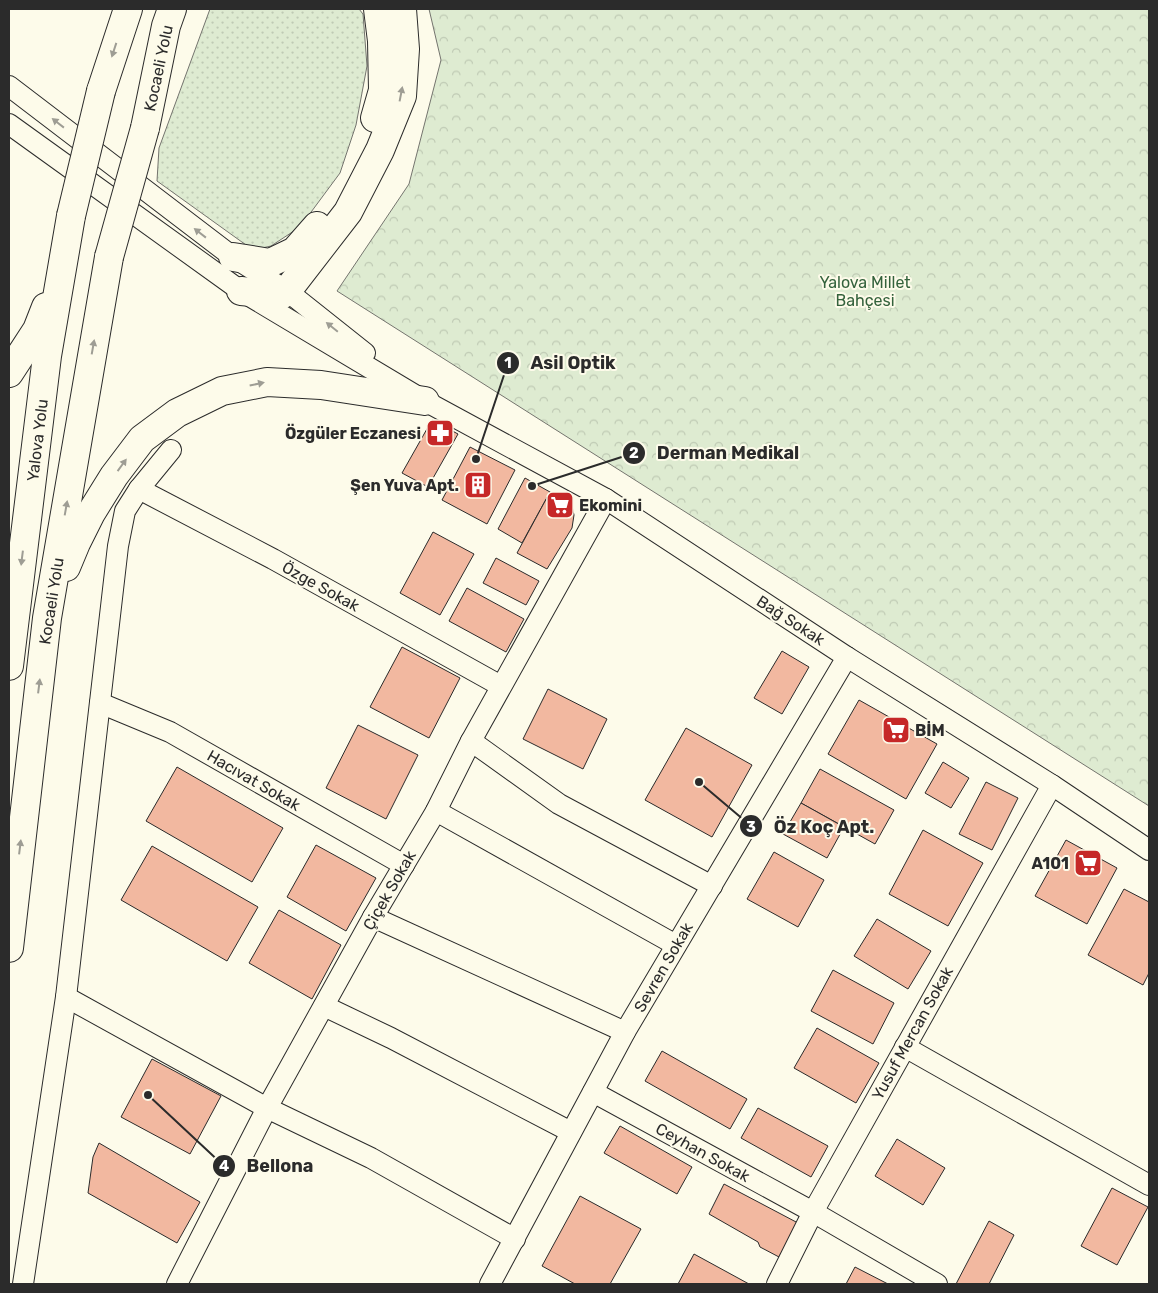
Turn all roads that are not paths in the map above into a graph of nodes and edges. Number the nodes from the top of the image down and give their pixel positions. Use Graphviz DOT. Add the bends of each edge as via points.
graph roads {
  1 [pos="128,9"];
  2 [pos="378,9"];
  3 [pos="402,9"];
  4 [pos="171,14"];
  5 [pos="9,86"];
  6 [pos="9,124"];
  7 [pos="233,258"];
  8 [pos="63,264"];
  9 [pos="241,290"];
  10 [pos="287,291"];
  11 [pos="9,373"];
  12 [pos="425,401"];
  13 [pos="171,450"];
  14 [pos="139,489"];
  15 [pos="606,499"];
  16 [pos="47,618"];
  17 [pos="847,657"];
  18 [pos="9,666"];
  19 [pos="501,686"];
  20 [pos="100,703"];
  21 [pos="471,741"];
  22 [pos="1052,784"];
  23 [pos="436,811"];
  24 [pos="1149,850"];
  25 [pos="404,865"];
  26 [pos="712,886"];
  27 [pos="373,917"];
  28 [pos="676,944"];
  29 [pos="9,948"];
  30 [pos="66,997"];
  31 [pos="324,1006"];
  32 [pos="625,1032"];
  33 [pos="905,1047"];
  34 [pos="593,1092"];
  35 [pos="267,1108"];
  36 [pos="571,1132"];
  37 [pos="1149,1185"];
  38 [pos="813,1212"];
  39 [pos="516,1239"];
  40 [pos="24,1284"];
  41 [pos="177,1284"];
  42 [pos="490,1284"];
  43 [pos="777,1284"];
  44 [pos="937,1284"];
  1 -- 8 [label="highway, Yalova Yolu, one-way, bridge" via="101,91"];
  2 -- 7 [label="highway" via="383,90 355,168 326,214 295,252 270,263"];
  10 -- 3 [label="highway, one-way" via="348,212 384,141 402,96 405,49"];
  16 -- 4 [label="highway, Kocaeli̇ Yolu, one-way, bridge" via="109,257 145,128"];
  7 -- 5 [label="street, one-way"];
  6 -- 9 [label="street"];
  7 -- 10 [label="street"];
  8 -- 11 [label="highway" via="37,330"];
  8 -- 18 [label="highway, Yalova Yolu, one-way" via="47,356"];
  9 -- 10 [label="highway" via="281,295"];
  9 -- 12 [label="street"];
  12 -- 10 [label="street, one-way"];
  12 -- 15 [label="street, Bağ Sokak"];
  16 -- 12 [label="highway, one-way" via="76,543 109,484 142,438 177,412 222,391 267,382 321,385"];
  13 -- 14 [label="street"];
  14 -- 19 [label="street, Özge Sokak" via="273,559"];
  14 -- 20 [label="street" via="125,511 118,546"];
  15 -- 17 [label="street, Bağ Sokak"];
  15 -- 19 [label="street, Çiçek Sokak"];
  29 -- 16 [label="highway, Kocaeli̇ Yolu, one-way"];
  17 -- 22 [label="street, Bağ Sokak"];
  17 -- 26 [label="street, Sevren Sokak"];
  19 -- 21 [label="street, Çiçek Sokak"];
  20 -- 25 [label="street, Hacıvat Sokak" via="170,732"];
  20 -- 30 [label="street"];
  21 -- 23 [label="street, Çiçek Sokak"];
  21 -- 26 [label="street" via="559,804"];
  22 -- 24 [label="street, Bağ Sokak"];
  22 -- 33 [label="street, Yusuf Mercan Sokak"];
  23 -- 25 [label="street, Çiçek Sokak"];
  23 -- 28 [label="street"];
  25 -- 27 [label="street, Çiçek Sokak"];
  26 -- 28 [label="street, Sevren Sokak"];
  27 -- 31 [label="street, Çiçek Sokak"];
  27 -- 32 [label="street"];
  28 -- 32 [label="street, Sevren Sokak"];
  30 -- 35 [label="street"];
  30 -- 40 [label="street"];
  31 -- 35 [label="street, Çiçek Sokak"];
  31 -- 36 [label="street"];
  32 -- 34 [label="street, Sevren Sokak"];
  33 -- 37 [label="street"];
  33 -- 38 [label="street, Yusuf Mercan Sokak"];
  34 -- 36 [label="street, Sevren Sokak"];
  34 -- 38 [label="street, Ceyhan Sokak"];
  35 -- 39 [label="street" via="372,1158"];
  35 -- 41 [label="street, Çiçek Sokak"];
  36 -- 39 [label="street, Sevren Sokak"];
  38 -- 43 [label="street, Yusuf Mercan Sokak"];
  38 -- 44 [label="street, Ceyhan Sokak"];
  39 -- 42 [label="street, Sevren Sokak"];
}
